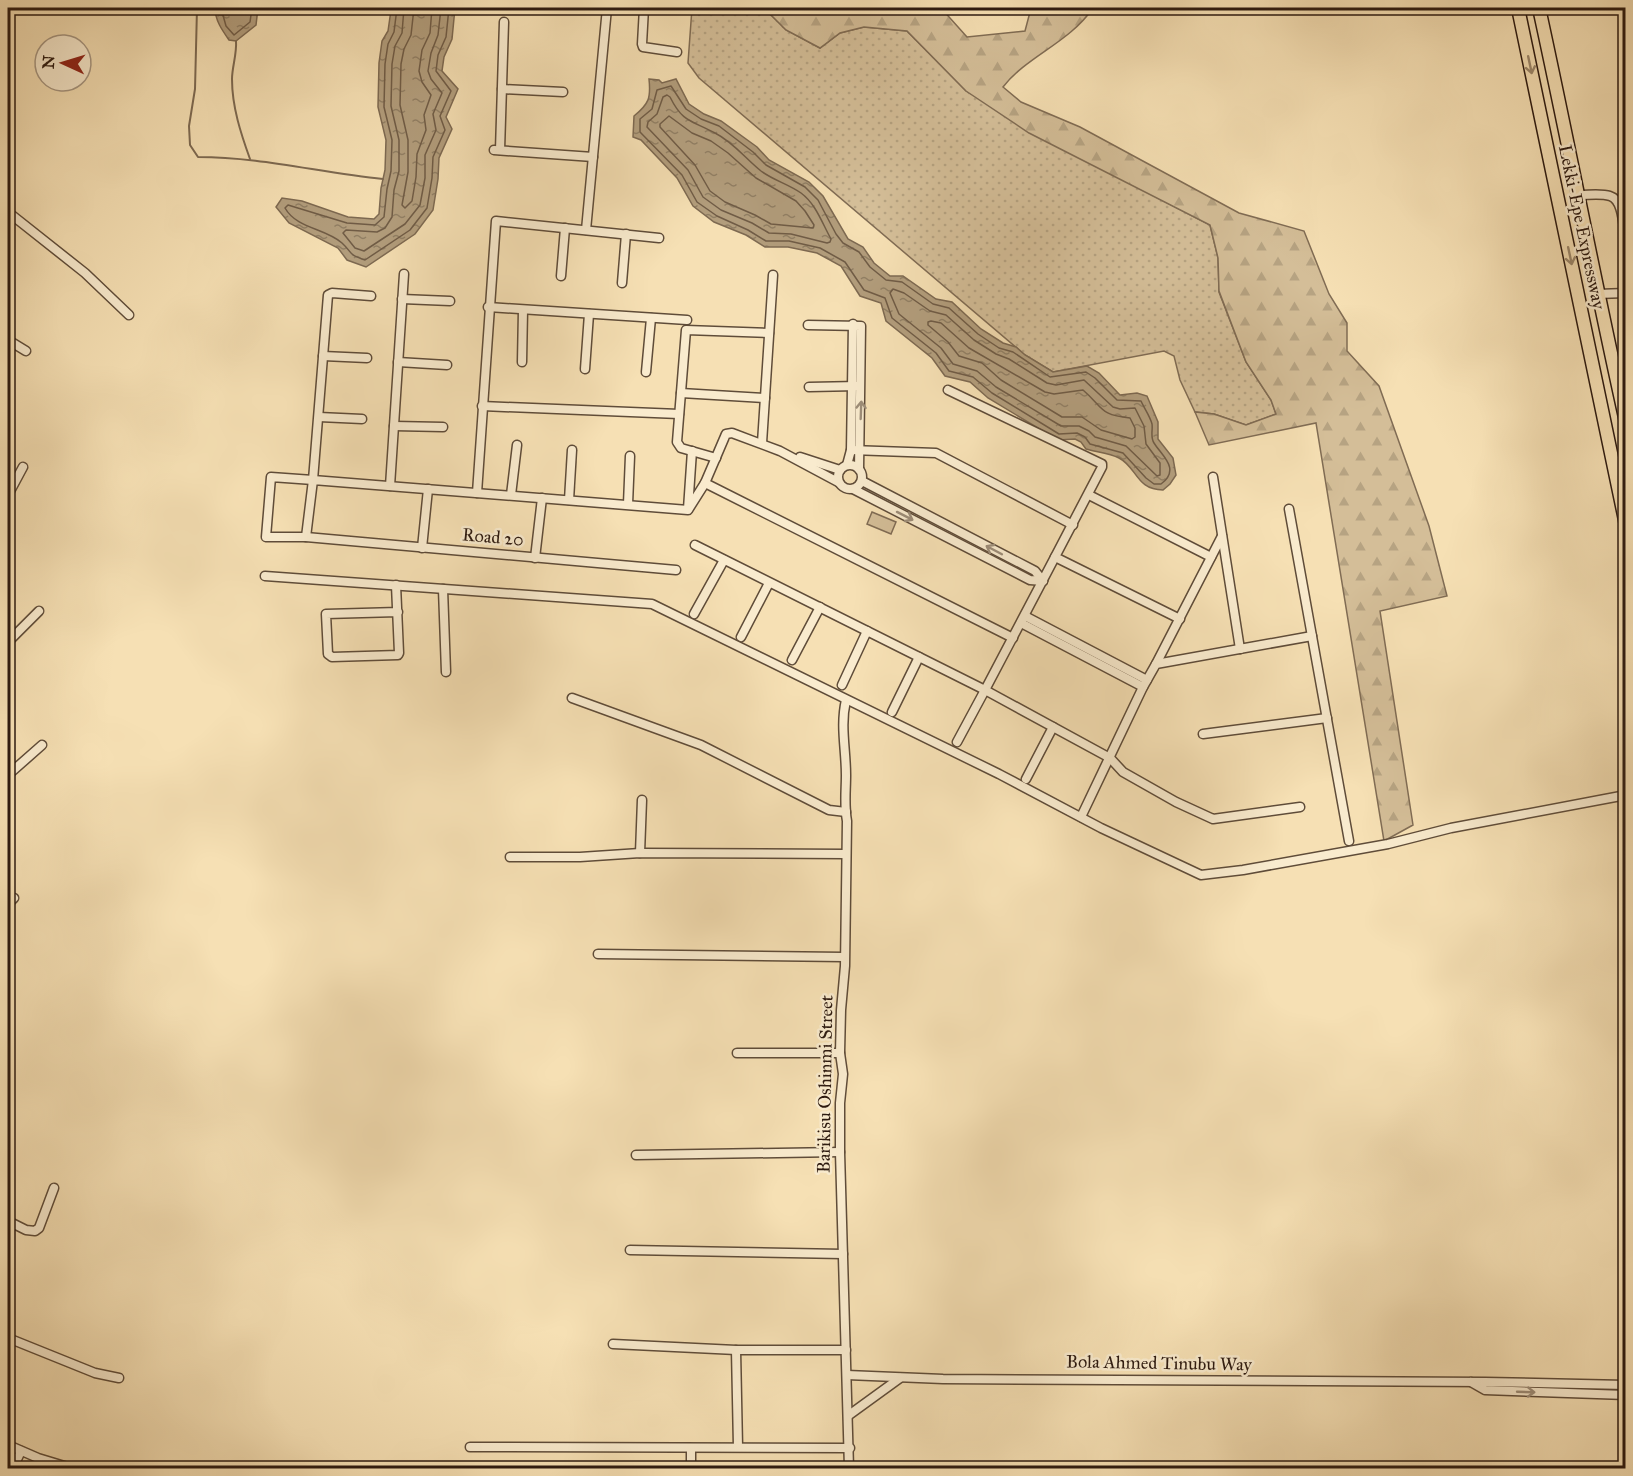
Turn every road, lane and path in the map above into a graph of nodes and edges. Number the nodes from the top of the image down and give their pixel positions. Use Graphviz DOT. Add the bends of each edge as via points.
graph roads {
  1 [pos="607,8"];
  2 [pos="644,8"];
  3 [pos="1518,8"];
  4 [pos="1539,8"];
  5 [pos="504,22"];
  6 [pos="677,52"];
  7 [pos="502,89"];
  8 [pos="563,92"];
  9 [pos="593,157"];
  10 [pos="1579,195"];
  11 [pos="8,212"];
  12 [pos="565,228"];
  13 [pos="586,230"];
  14 [pos="626,234"];
  15 [pos="659,238"];
  16 [pos="1626,241"];
  17 [pos="404,274"];
  18 [pos="773,275"];
  19 [pos="561,276"];
  20 [pos="622,282"];
  21 [pos="1626,293"];
  22 [pos="1597,294"];
  23 [pos="371,296"];
  24 [pos="402,299"];
  25 [pos="450,301"];
  26 [pos="488,307"];
  27 [pos="523,309"];
  28 [pos="589,314"];
  29 [pos="129,315"];
  30 [pos="651,318"];
  31 [pos="687,321"];
  32 [pos="808,325"];
  33 [pos="769,333"];
  34 [pos="8,339"];
  35 [pos="26,351"];
  36 [pos="323,356"];
  37 [pos="367,358"];
  38 [pos="398,362"];
  39 [pos="522,362"];
  40 [pos="447,365"];
  41 [pos="585,369"];
  42 [pos="646,372"];
  43 [pos="857,386"];
  44 [pos="809,387"];
  45 [pos="948,390"];
  46 [pos="681,393"];
  47 [pos="765,398"];
  48 [pos="482,406"];
  49 [pos="679,414"];
  50 [pos="319,417"];
  51 [pos="362,419"];
  52 [pos="1626,422"];
  53 [pos="394,426"];
  54 [pos="443,427"];
  55 [pos="762,443"];
  56 [pos="517,445"];
  57 [pos="572,450"];
  58 [pos="855,450"];
  59 [pos="692,451"];
  60 [pos="780,451"];
  61 [pos="630,456"];
  62 [pos="716,458"];
  63 [pos="23,467"];
  64 [pos="843,468"];
  65 [pos="859,469"];
  66 [pos="1213,477"];
  67 [pos="313,480"];
  68 [pos="862,481"];
  69 [pos="838,482"];
  70 [pos="705,483"];
  71 [pos="390,486"];
  72 [pos="428,489"];
  73 [pos="853,489"];
  74 [pos="477,493"];
  75 [pos="8,495"];
  76 [pos="510,495"];
  77 [pos="1089,495"];
  78 [pos="542,498"];
  79 [pos="568,500"];
  80 [pos="628,504"];
  81 [pos="1289,509"];
  82 [pos="687,510"];
  83 [pos="1073,525"];
  84 [pos="1626,525"];
  85 [pos="1222,536"];
  86 [pos="306,537"];
  87 [pos="695,545"];
  88 [pos="422,548"];
  89 [pos="1055,557"];
  90 [pos="1211,557"];
  91 [pos="535,558"];
  92 [pos="724,560"];
  93 [pos="676,570"];
  94 [pos="264,576"];
  95 [pos="1043,581"];
  96 [pos="770,583"];
  97 [pos="396,585"];
  98 [pos="443,589"];
  99 [pos="820,608"];
  100 [pos="39,611"];
  101 [pos="398,612"];
  102 [pos="694,614"];
  103 [pos="1023,619"];
  104 [pos="1180,619"];
  105 [pos="867,631"];
  106 [pos="1312,636"];
  107 [pos="741,637"];
  108 [pos="1013,638"];
  109 [pos="8,642"];
  110 [pos="1240,649"];
  111 [pos="919,657"];
  112 [pos="792,660"];
  113 [pos="1156,664"];
  114 [pos="446,672"];
  115 [pos="1145,683"];
  116 [pos="842,686"];
  117 [pos="985,690"];
  118 [pos="572,698"];
  119 [pos="846,700"];
  120 [pos="892,712"];
  121 [pos="1327,718"];
  122 [pos="1053,727"];
  123 [pos="1203,734"];
  124 [pos="957,742"];
  125 [pos="42,745"];
  126 [pos="1110,758"];
  127 [pos="8,775"];
  128 [pos="1026,779"];
  129 [pos="1626,795"];
  130 [pos="642,800"];
  131 [pos="1300,807"];
  132 [pos="846,812"];
  133 [pos="1081,818"];
  134 [pos="1349,841"];
  135 [pos="640,853"];
  136 [pos="846,854"];
  137 [pos="510,857"];
  138 [pos="598,954"];
  139 [pos="844,957"];
  140 [pos="737,1053"];
  141 [pos="840,1053"];
  142 [pos="840,1152"];
  143 [pos="636,1155"];
  144 [pos="54,1188"];
  145 [pos="8,1221"];
  146 [pos="630,1250"];
  147 [pos="843,1254"];
  148 [pos="8,1338"];
  149 [pos="613,1344"];
  150 [pos="736,1350"];
  151 [pos="846,1350"];
  152 [pos="847,1375"];
  153 [pos="119,1378"];
  154 [pos="900,1378"];
  155 [pos="1470,1382"];
  156 [pos="1626,1385"];
  157 [pos="1626,1395"];
  158 [pos="849,1415"];
  159 [pos="8,1445"];
  160 [pos="470,1447"];
  161 [pos="738,1447"];
  162 [pos="691,1448"];
  163 [pos="850,1448"];
  164 [pos="21,1451"];
  165 [pos="14,1468"];
  166 [pos="71,1468"];
  167 [pos="691,1468"];
  168 [pos="849,1468"];
  1 -- 9 [label="street"];
  2 -- 6 [label="street" via="643,47"];
  3 -- 84 [label="highway, Lekki-Epe Expressway, one-way"];
  4 -- 10 [label="highway, Lekki-Epe Expressway"];
  5 -- 7 [label="street"];
  7 -- 8 [label="street"];
  7 -- 9 [label="street" via="497,150"];
  9 -- 13 [label="street"];
  10 -- 16 [label="street" via="1611,196 1616,200"];
  10 -- 22 [label="highway, Lekki-Epe Expressway"];
  11 -- 29 [label="street" via="86,273"];
  12 -- 13 [label="street"];
  12 -- 19 [label="street"];
  12 -- 26 [label="street" via="496,221"];
  13 -- 14 [label="street"];
  14 -- 15 [label="street"];
  14 -- 20 [label="street"];
  17 -- 24 [label="street"];
  18 -- 33 [label="street"];
  21 -- 22 [label="street"];
  22 -- 52 [label="highway, Lekki-Epe Expressway"];
  23 -- 36 [label="street" via="328,295"];
  24 -- 25 [label="street"];
  24 -- 38 [label="street"];
  26 -- 27 [label="street"];
  26 -- 48 [label="street"];
  27 -- 28 [label="street"];
  27 -- 39 [label="street"];
  28 -- 30 [label="street"];
  28 -- 41 [label="street"];
  30 -- 31 [label="street"];
  30 -- 42 [label="street"];
  32 -- 43 [label="street" via="857,325"];
  33 -- 46 [label="street" via="686,330"];
  33 -- 47 [label="street"];
  34 -- 35 [label="street"];
  36 -- 37 [label="street"];
  36 -- 50 [label="street"];
  38 -- 40 [label="street"];
  38 -- 53 [label="street"];
  43 -- 44 [label="street"];
  43 -- 58 [label="street"];
  45 -- 77 [label="street" via="1099,461 1102,466"];
  46 -- 47 [label="street"];
  46 -- 49 [label="street"];
  47 -- 55 [label="street"];
  48 -- 49 [label="street"];
  48 -- 74 [label="street"];
  49 -- 59 [label="street" via="678,446"];
  50 -- 51 [label="street"];
  50 -- 67 [label="street"];
  53 -- 54 [label="street"];
  53 -- 71 [label="street"];
  55 -- 60 [label="street"];
  55 -- 62 [label="street" via="728,433"];
  56 -- 76 [label="street"];
  57 -- 79 [label="street"];
  58 -- 64 [label="street"];
  58 -- 65 [label="street"];
  58 -- 83 [label="street" via="936,453"];
  59 -- 62 [label="street"];
  59 -- 82 [label="street"];
  60 -- 64 [label="street"];
  60 -- 69 [label="street"];
  61 -- 80 [label="street"];
  62 -- 70 [label="street"];
  63 -- 75 [label="street"];
  64 -- 65 [label="street"];
  64 -- 69 [label="street"];
  65 -- 68 [label="street"];
  66 -- 85 [label="street"];
  67 -- 71 [label="street"];
  67 -- 86 [label="street"];
  67 -- 86 [label="street, Road 20" via="271,477 266,537"];
  68 -- 73 [label="street"];
  95 -- 68 [label="street, one-way" via="1035,571"];
  69 -- 73 [label="street"];
  70 -- 82 [label="street"];
  70 -- 108 [label="street"];
  71 -- 72 [label="street"];
  72 -- 74 [label="street"];
  72 -- 88 [label="street"];
  73 -- 95 [label="street, one-way" via="1030,580"];
  74 -- 76 [label="street"];
  76 -- 78 [label="street"];
  77 -- 83 [label="street"];
  77 -- 90 [label="street"];
  78 -- 79 [label="street"];
  78 -- 91 [label="street"];
  79 -- 80 [label="street"];
  80 -- 82 [label="street"];
  81 -- 106 [label="street"];
  83 -- 89 [label="street"];
  85 -- 90 [label="street"];
  85 -- 110 [label="street"];
  86 -- 88 [label="street, Road 20"];
  87 -- 92 [label="street"];
  88 -- 91 [label="street, Road 20"];
  89 -- 95 [label="street"];
  89 -- 104 [label="street"];
  90 -- 104 [label="street"];
  91 -- 93 [label="street, Road 20"];
  92 -- 96 [label="street"];
  92 -- 102 [label="street"];
  94 -- 97 [label="street"];
  95 -- 103 [label="street"];
  96 -- 99 [label="street"];
  96 -- 107 [label="street"];
  97 -- 98 [label="street"];
  97 -- 101 [label="street"];
  98 -- 114 [label="street"];
  98 -- 119 [label="street" via="652,604"];
  99 -- 105 [label="street"];
  99 -- 112 [label="street"];
  100 -- 109 [label="street"];
  101 -- 101 [label="street" via="326,614 328,654 398,655"];
  103 -- 108 [label="street"];
  103 -- 115 [label="street"];
  104 -- 113 [label="street"];
  105 -- 111 [label="street"];
  105 -- 116 [label="street"];
  106 -- 110 [label="street"];
  106 -- 121 [label="street"];
  108 -- 117 [label="street"];
  110 -- 113 [label="street"];
  111 -- 117 [label="street"];
  111 -- 120 [label="street"];
  113 -- 115 [label="street"];
  115 -- 126 [label="street"];
  117 -- 122 [label="street"];
  117 -- 124 [label="street"];
  118 -- 132 [label="street" via="701,745 829,810"];
  119 -- 132 [label="street, Barikisu Oshinmi Street"];
  119 -- 133 [label="street"];
  121 -- 123 [label="street"];
  121 -- 134 [label="street"];
  122 -- 126 [label="street"];
  122 -- 128 [label="street"];
  125 -- 127 [label="street"];
  126 -- 131 [label="street" via="1123,772 1213,819"];
  126 -- 133 [label="street"];
  129 -- 133 [label="street" via="1388,844 1206,875 1194,873"];
  130 -- 135 [label="street"];
  132 -- 136 [label="street, Barikisu Oshinmi Street"];
  135 -- 136 [label="street"];
  135 -- 137 [label="street"];
  136 -- 139 [label="street, Barikisu Oshinmi Street"];
  138 -- 139 [label="street"];
  139 -- 141 [label="street, Barikisu Oshinmi Street"];
  140 -- 141 [label="street"];
  141 -- 142 [label="street, Barikisu Oshinmi Street"];
  142 -- 143 [label="street"];
  142 -- 147 [label="street, Barikisu Oshinmi Street"];
  144 -- 145 [label="street" via="35,1231"];
  146 -- 147 [label="street"];
  147 -- 151 [label="street, Barikisu Oshinmi Street"];
  148 -- 153 [label="street" via="95,1373"];
  149 -- 150 [label="street"];
  150 -- 151 [label="street"];
  150 -- 161 [label="street"];
  151 -- 152 [label="street, Barikisu Oshinmi Street"];
  152 -- 154 [label="street, Bola Ahmed Tinubu Way"];
  152 -- 158 [label="street, Barikisu Oshinmi Street"];
  154 -- 155 [label="street, Bola Ahmed Tinubu Way"];
  154 -- 158 [label="street"];
  155 -- 156 [label="street, Bola Ahmed Tinubu Way"];
  155 -- 157 [label="street, one-way" via="1485,1390"];
  158 -- 163 [label="street, Barikisu Oshinmi Street"];
  159 -- 164 [label="street"];
  160 -- 162 [label="street"];
  161 -- 162 [label="street"];
  161 -- 163 [label="street"];
  162 -- 167 [label="street"];
  163 -- 168 [label="street, Barikisu Oshinmi Street"];
  164 -- 165 [label="street"];
  164 -- 166 [label="street"];
}
